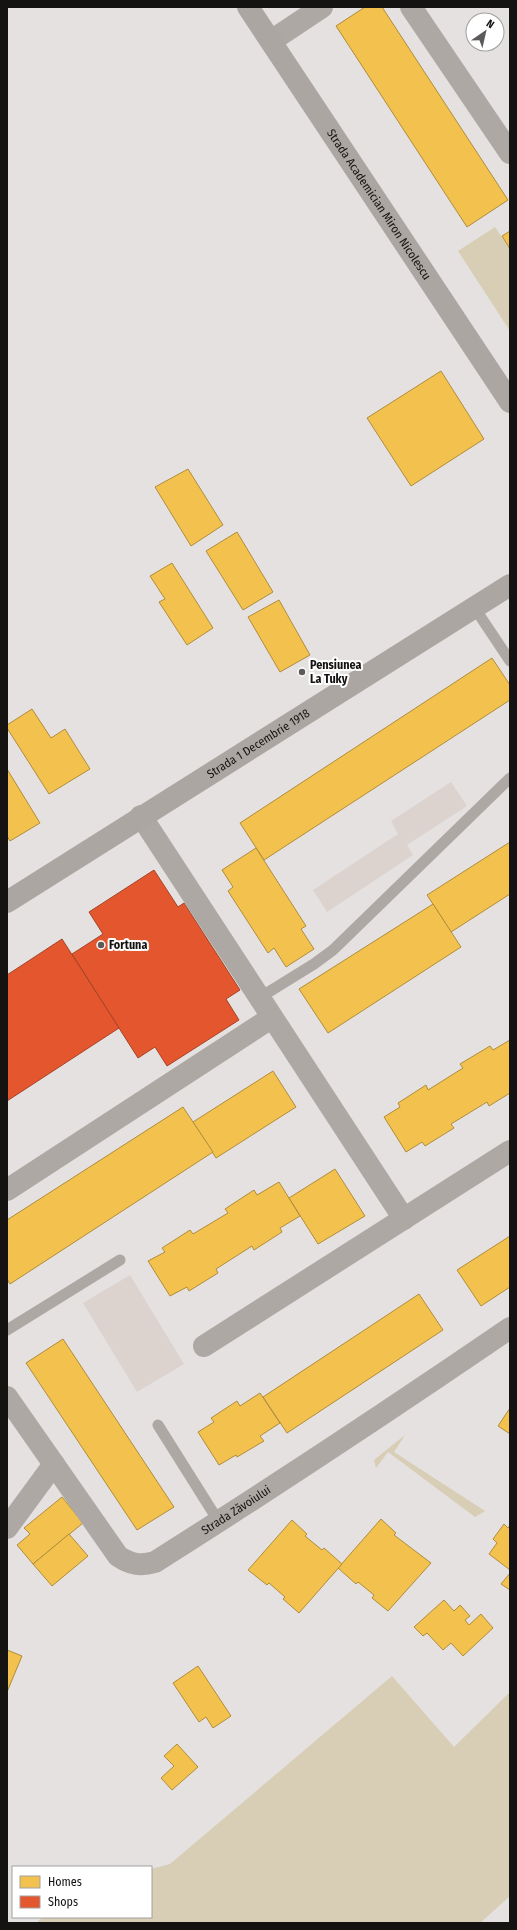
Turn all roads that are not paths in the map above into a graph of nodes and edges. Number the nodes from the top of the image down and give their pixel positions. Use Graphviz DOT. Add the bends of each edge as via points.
graph roads {
  1 [pos="248,7"];
  2 [pos="322,7"];
  3 [pos="411,7"];
  4 [pos="270,41"];
  5 [pos="510,153"];
  6 [pos="510,402"];
  7 [pos="510,585"];
  8 [pos="474,607"];
  9 [pos="510,661"];
  10 [pos="510,778"];
  11 [pos="141,816"];
  12 [pos="7,902"];
  13 [pos="259,998"];
  14 [pos="271,1018"];
  15 [pos="510,1151"];
  16 [pos="7,1190"];
  17 [pos="404,1219"];
  18 [pos="120,1260"];
  19 [pos="510,1328"];
  20 [pos="7,1330"];
  21 [pos="204,1346"];
  22 [pos="8,1401"];
  23 [pos="158,1425"];
  24 [pos="54,1464"];
  25 [pos="219,1522"];
  26 [pos="7,1528"];
  1 -- 4 [label="main road, Strada Academician Miron Nicolescu"];
  2 -- 4 [label="street"];
  3 -- 5 [label="street"];
  4 -- 6 [label="main road, Strada Academician Miron Nicolescu"];
  7 -- 8 [label="main road, Strada 1 Decembrie 1918"];
  8 -- 9 [label="lane"];
  8 -- 11 [label="main road, Strada 1 Decembrie 1918"];
  10 -- 13 [label="lane" via="333,950"];
  11 -- 12 [label="main road, Strada 1 Decembrie 1918"];
  11 -- 13 [label="street"];
  13 -- 14 [label="street"];
  14 -- 16 [label="street"];
  14 -- 17 [label="street"];
  15 -- 17 [label="street"];
  17 -- 21 [label="street"];
  18 -- 20 [label="lane"];
  19 -- 25 [label="street, Strada Zăvoiului"];
  22 -- 24 [label="street, Strada Zăvoiului"];
  23 -- 25 [label="lane"];
  24 -- 25 [label="street, Strada Zăvoiului" via="118,1556 126,1562 135,1565 156,1562"];
  24 -- 26 [label="street"];
}
